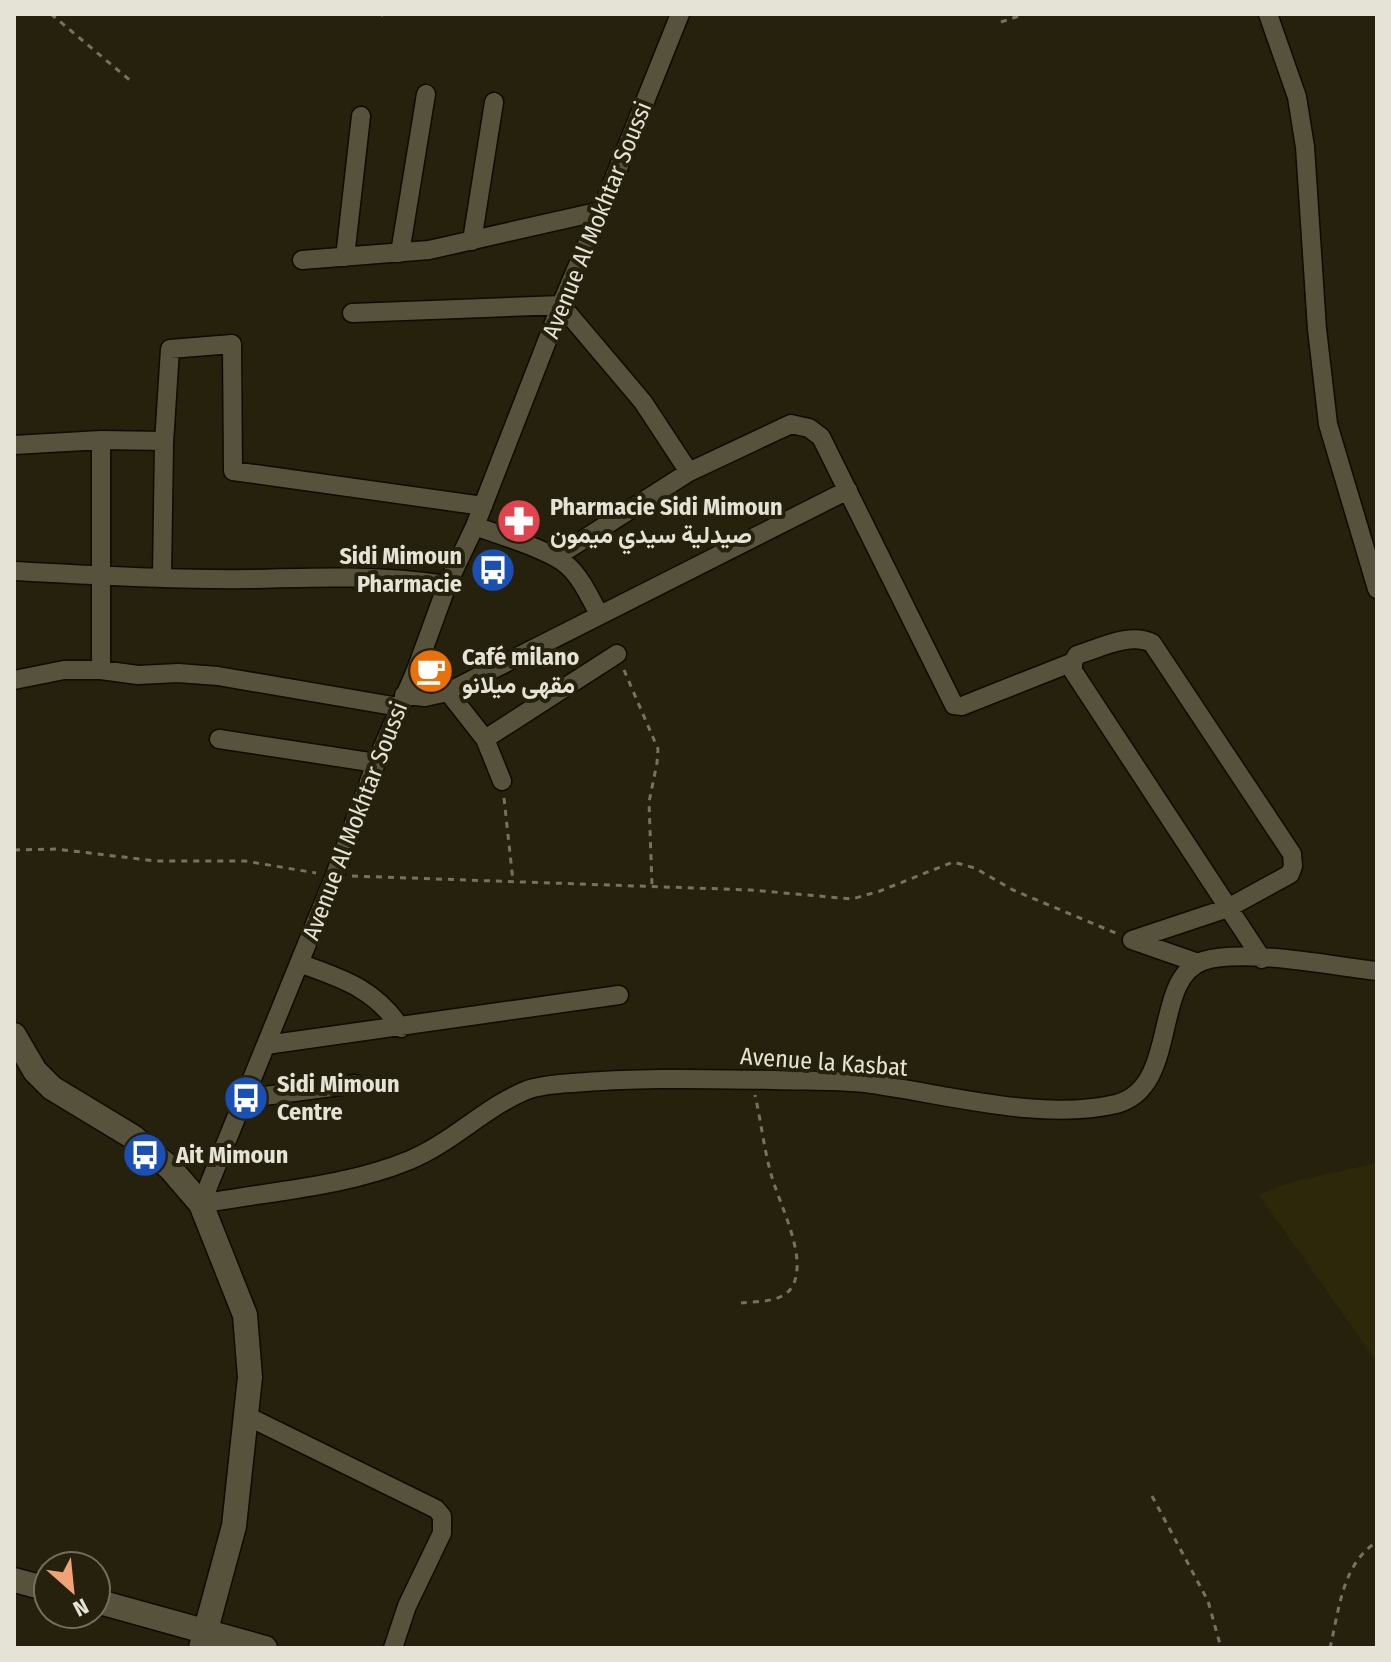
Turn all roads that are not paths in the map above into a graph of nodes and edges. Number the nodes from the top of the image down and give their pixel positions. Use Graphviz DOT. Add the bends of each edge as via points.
graph roads {
  1 [pos="680,14"];
  2 [pos="1268,14"];
  3 [pos="426,94"];
  4 [pos="494,102"];
  5 [pos="361,116"];
  6 [pos="601,211"];
  7 [pos="472,241"];
  8 [pos="400,253"];
  9 [pos="345,257"];
  10 [pos="302,260"];
  11 [pos="561,305"];
  12 [pos="352,313"];
  13 [pos="101,440"];
  14 [pos="164,441"];
  15 [pos="14,445"];
  16 [pos="689,472"];
  17 [pos="848,490"];
  18 [pos="483,506"];
  19 [pos="475,526"];
  20 [pos="556,557"];
  21 [pos="14,571"];
  22 [pos="101,575"];
  23 [pos="162,577"];
  24 [pos="447,585"];
  25 [pos="1377,589"];
  26 [pos="599,614"];
  27 [pos="617,654"];
  28 [pos="1073,662"];
  29 [pos="101,670"];
  30 [pos="14,680"];
  31 [pos="448,692"];
  32 [pos="402,701"];
  33 [pos="219,739"];
  34 [pos="485,739"];
  35 [pos="376,763"];
  36 [pos="502,781"];
  37 [pos="1228,908"];
  38 [pos="1262,959"];
  39 [pos="299,963"];
  40 [pos="1198,963"];
  41 [pos="1377,971"];
  42 [pos="619,995"];
  43 [pos="401,1028"];
  44 [pos="14,1035"];
  45 [pos="266,1045"];
  46 [pos="355,1084"];
  47 [pos="242,1099"];
  48 [pos="201,1204"];
  49 [pos="247,1416"];
  50 [pos="112,1607"];
  51 [pos="203,1639"];
  52 [pos="265,1648"];
  53 [pos="393,1648"];
  1 -- 6 [label="street, Avenue Al Mokhtar Soussi"];
  2 -- 25 [label="street" via="1297,97 1303,135 1328,424"];
  3 -- 8 [label="street"];
  4 -- 7 [label="street"];
  5 -- 9 [label="street"];
  6 -- 7 [label="street"];
  6 -- 11 [label="street, Avenue Al Mokhtar Soussi"];
  7 -- 8 [label="street"];
  8 -- 9 [label="street"];
  9 -- 10 [label="street"];
  11 -- 12 [label="street"];
  11 -- 16 [label="street" via="643,402"];
  11 -- 18 [label="street, Avenue Al Mokhtar Soussi"];
  13 -- 14 [label="street"];
  13 -- 15 [label="street"];
  13 -- 22 [label="street"];
  14 -- 18 [label="street" via="170,349 232,344 233,471"];
  14 -- 23 [label="street"];
  16 -- 17 [label="street" via="791,424 821,437"];
  16 -- 20 [label="street"];
  17 -- 26 [label="street"];
  17 -- 28 [label="street" via="954,705"];
  18 -- 19 [label="street, Avenue Al Mokhtar Soussi"];
  19 -- 20 [label="street"];
  19 -- 24 [label="street, Avenue Al Mokhtar Soussi"];
  20 -- 26 [label="street" via="581,581"];
  21 -- 22 [label="street"];
  22 -- 23 [label="street"];
  22 -- 29 [label="street"];
  23 -- 24 [label="street" via="355,576"];
  24 -- 32 [label="street, Avenue Al Mokhtar Soussi"];
  26 -- 31 [label="street"];
  27 -- 34 [label="street"];
  28 -- 37 [label="street" via="1073,671"];
  28 -- 37 [label="street" via="1077,655 1132,638 1152,643 1292,854 1290,874"];
  29 -- 30 [label="street" via="64,670"];
  29 -- 32 [label="street" via="218,676"];
  31 -- 32 [label="street"];
  31 -- 34 [label="street"];
  32 -- 35 [label="street, Avenue Al Mokhtar Soussi"];
  33 -- 35 [label="street"];
  34 -- 36 [label="street"];
  35 -- 39 [label="street, Avenue Al Mokhtar Soussi"];
  37 -- 38 [label="street"];
  37 -- 40 [label="street" via="1132,940"];
  38 -- 40 [label="street" via="1240,956"];
  38 -- 41 [label="street"];
  39 -- 43 [label="street" via="357,985"];
  39 -- 45 [label="street, Avenue Al Mokhtar Soussi"];
  40 -- 48 [label="street, Avenue la Kasbat" via="1186,972 1176,992 1147,1082 1118,1103 1034,1108 862,1083 575,1082 532,1088 438,1147 386,1169"];
  42 -- 43 [label="street"];
  43 -- 45 [label="street"];
  44 -- 48 [label="street" via="52,1088 133,1137"];
  45 -- 47 [label="street, Avenue Al Mokhtar Soussi"];
  46 -- 47 [label="street"];
  47 -- 48 [label="street, Avenue Al Mokhtar Soussi"];
  48 -- 49 [label="street" via="245,1315"];
  49 -- 51 [label="street" via="230,1548"];
  49 -- 53 [label="street" via="442,1516 442,1533"];
  50 -- 51 [label="street"];
  51 -- 52 [label="street"];
}
